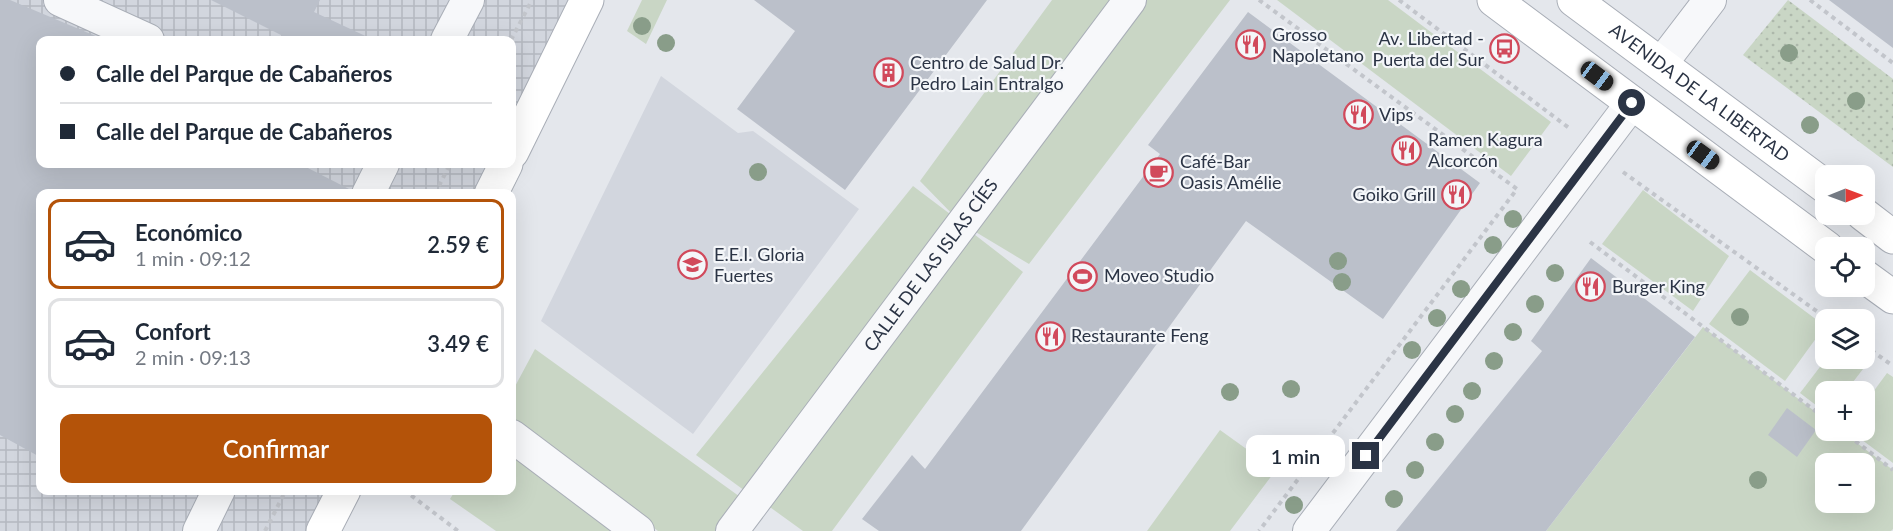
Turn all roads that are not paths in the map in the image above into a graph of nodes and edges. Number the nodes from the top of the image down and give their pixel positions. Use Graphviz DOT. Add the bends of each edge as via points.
graph roads {
  1 [pos="60,0"];
  2 [pos="468,0"];
  3 [pos="587,0"];
  4 [pos="1131,0"];
  5 [pos="1494,0"];
  6 [pos="1574,0"];
  7 [pos="1710,0"];
  8 [pos="139,36"];
  9 [pos="449,36"];
  10 [pos="1661,64"];
  11 [pos="1632,103"];
  12 [pos="516,144"];
  13 [pos="381,168"];
  14 [pos="504,168"];
  15 [pos="1815,178"];
  16 [pos="370,189"];
  17 [pos="494,189"];
  18 [pos="1875,223"];
  19 [pos="1893,237"];
  20 [pos="1815,239"];
  21 [pos="1875,284"];
  22 [pos="1893,297"];
  23 [pos="516,439"];
  24 [pos="217,495"];
  25 [pos="342,495"];
  26 [pos="199,531"];
  27 [pos="323,531"];
  28 [pos="638,531"];
  29 [pos="732,531"];
  30 [pos="1309,531"];
  1 -- 8 [label="street"];
  2 -- 9 [label="street"];
  3 -- 12 [label="street"];
  4 -- 29 [label="street, CALLE DE LAS ISLAS CÍES"];
  5 -- 11 [label="street"];
  6 -- 10 [label="street, AVENIDA DE LA LIBERTAD"];
  7 -- 10 [label="street"];
  10 -- 15 [label="street, AVENIDA DE LA LIBERTAD"];
  11 -- 20 [label="street"];
  11 -- 30 [label="street"];
  13 -- 16 [label="street"];
  14 -- 17 [label="street"];
  18 -- 19 [label="street"];
  21 -- 22 [label="street"];
  23 -- 28 [label="street"];
  24 -- 26 [label="street"];
  25 -- 27 [label="street"];
}
